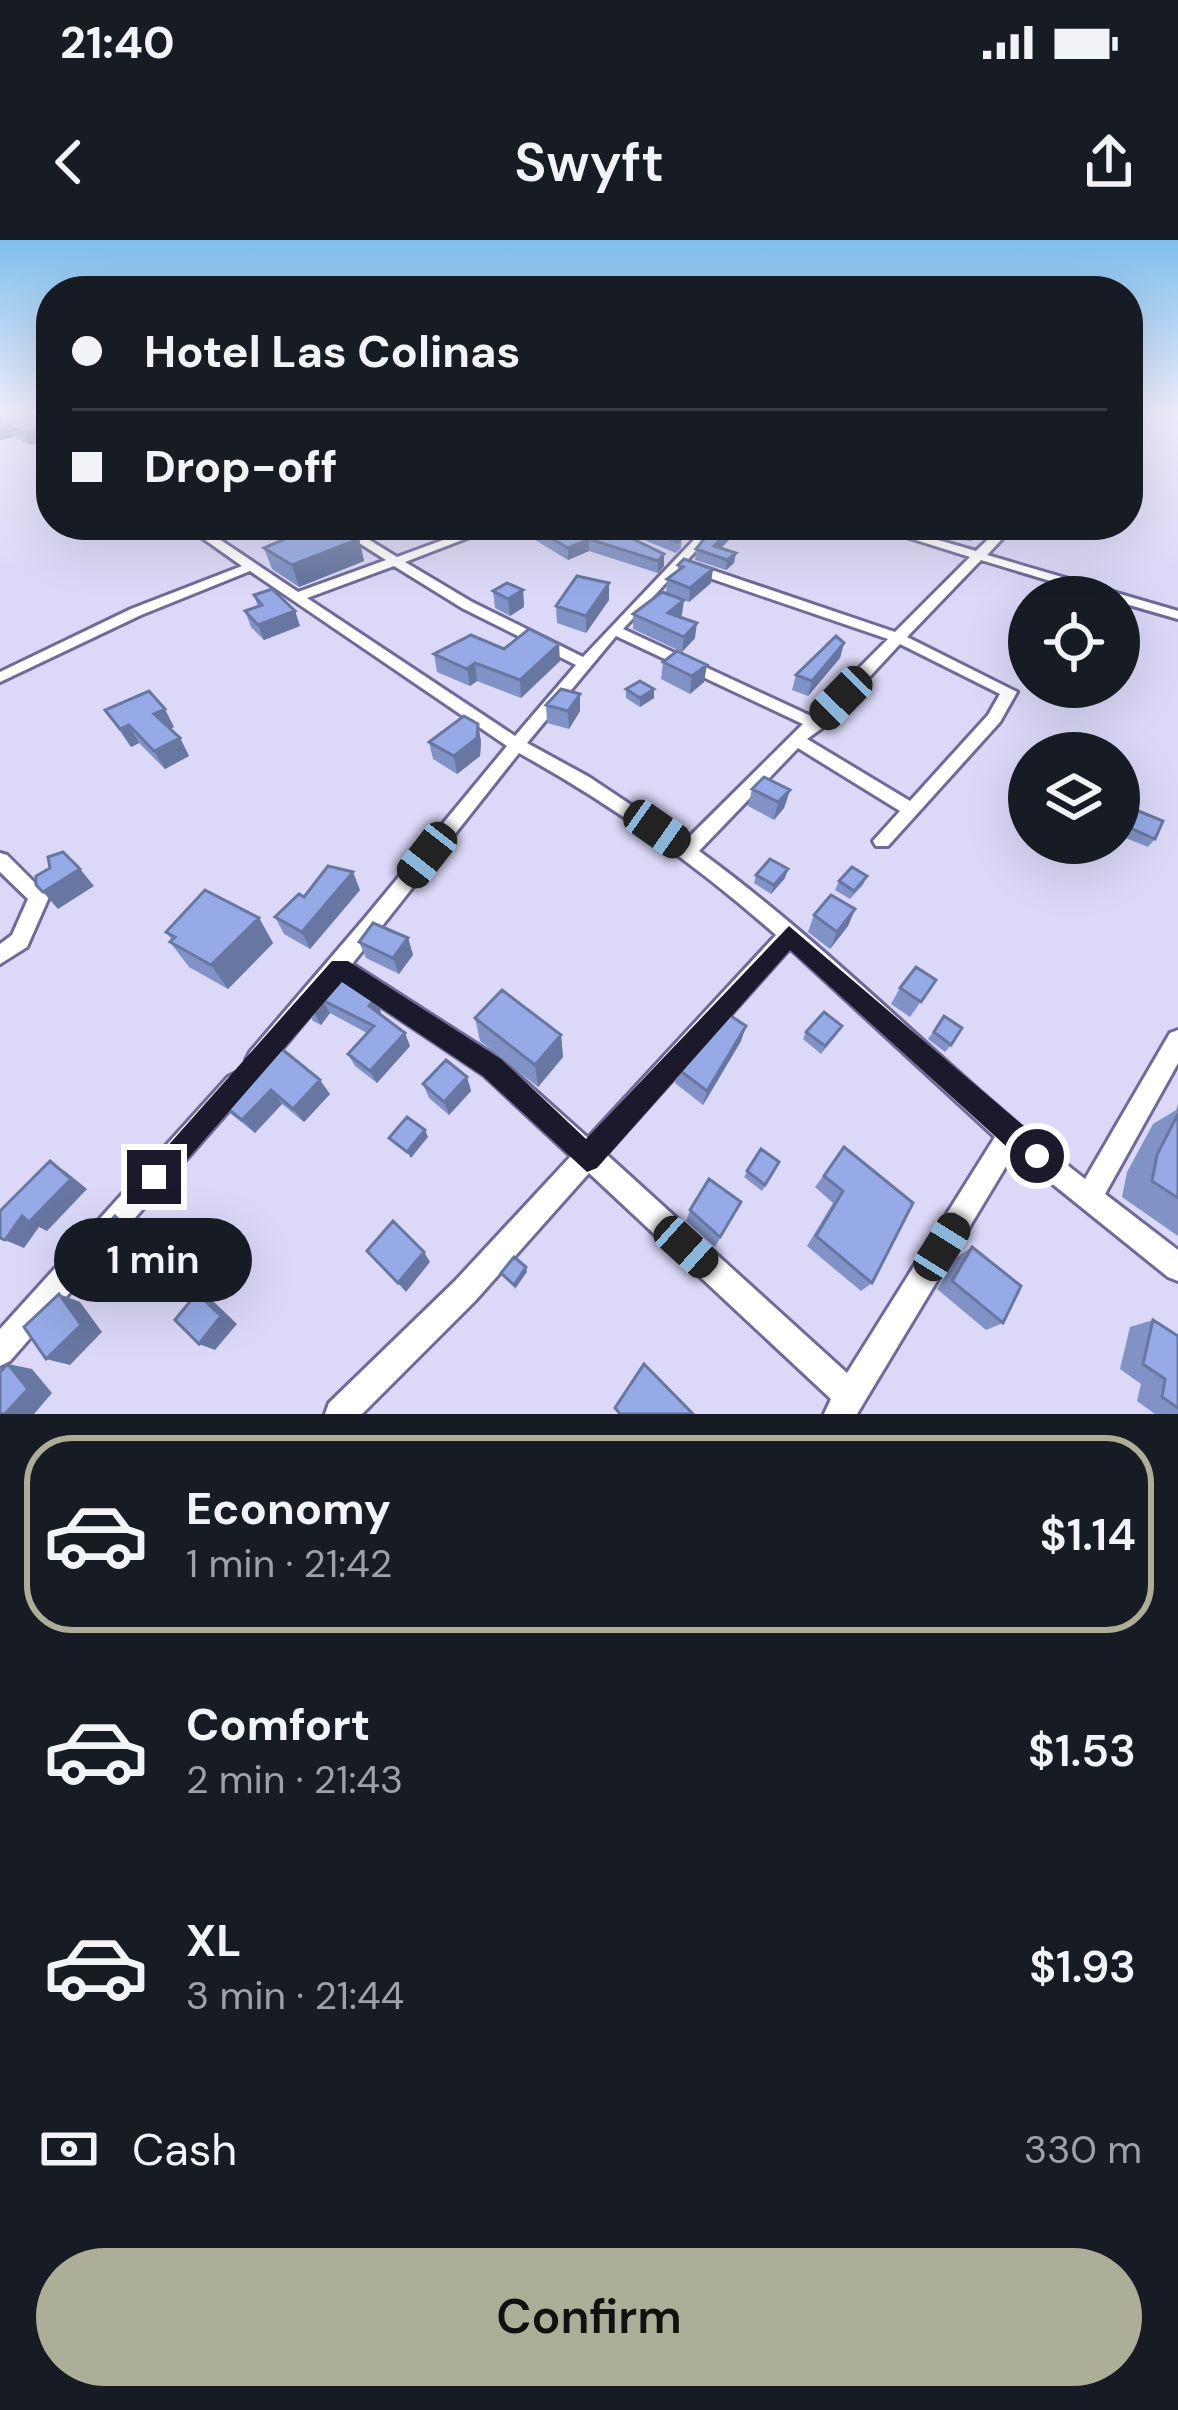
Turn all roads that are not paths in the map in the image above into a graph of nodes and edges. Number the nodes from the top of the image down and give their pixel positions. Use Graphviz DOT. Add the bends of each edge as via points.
graph roads {
  1 [pos="211,540"];
  2 [pos="362,540"];
  3 [pos="449,540"];
  4 [pos="694,540"];
  5 [pos="930,540"];
  6 [pos="996,540"];
  7 [pos="983,554"];
  8 [pos="393,558"];
  9 [pos="668,559"];
  10 [pos="250,567"];
  11 [pos="299,596"];
  12 [pos="1178,616"];
  13 [pos="616,631"];
  14 [pos="898,638"];
  15 [pos="584,663"];
  16 [pos="0,678"];
  17 [pos="816,724"];
  18 [pos="800,742"];
  19 [pos="514,743"];
  20 [pos="912,811"];
  21 [pos="882,841"];
  22 [pos="688,850"];
  23 [pos="0,860"];
  24 [pos="789,935"];
  25 [pos="0,955"];
  26 [pos="340,968"];
  27 [pos="1178,1041"];
  28 [pos="1011,1135"];
  29 [pos="587,1158"];
  30 [pos="1089,1198"];
  31 [pos="1178,1267"];
  32 [pos="0,1351"];
  33 [pos="845,1405"];
  34 [pos="340,1414"];
  1 -- 10 [label="street"];
  2 -- 8 [label="street"];
  3 -- 8 [label="street"];
  4 -- 9 [label="street"];
  5 -- 7 [label="street"];
  6 -- 7 [label="street"];
  7 -- 12 [label="street"];
  7 -- 14 [label="street"];
  8 -- 11 [label="street"];
  8 -- 15 [label="street"];
  9 -- 13 [label="street"];
  9 -- 14 [label="street"];
  10 -- 11 [label="street"];
  10 -- 16 [label="street"];
  11 -- 19 [label="street"];
  13 -- 15 [label="street"];
  13 -- 17 [label="street"];
  14 -- 17 [label="street"];
  14 -- 20 [label="street" via="1011,697"];
  15 -- 19 [label="street"];
  17 -- 18 [label="street"];
  18 -- 20 [label="street"];
  18 -- 22 [label="street"];
  19 -- 22 [label="street"];
  19 -- 26 [label="street"];
  20 -- 21 [label="street"];
  22 -- 24 [label="street"];
  23 -- 25 [label="street" via="39,897 20,941"];
  24 -- 28 [label="street"];
  24 -- 29 [label="street"];
  26 -- 29 [label="street" via="492,1067"];
  26 -- 32 [label="street"];
  27 -- 30 [label="street"];
  28 -- 30 [label="street"];
  28 -- 33 [label="street"];
  29 -- 33 [label="street"];
  29 -- 34 [label="street"];
  30 -- 31 [label="street"];
}
